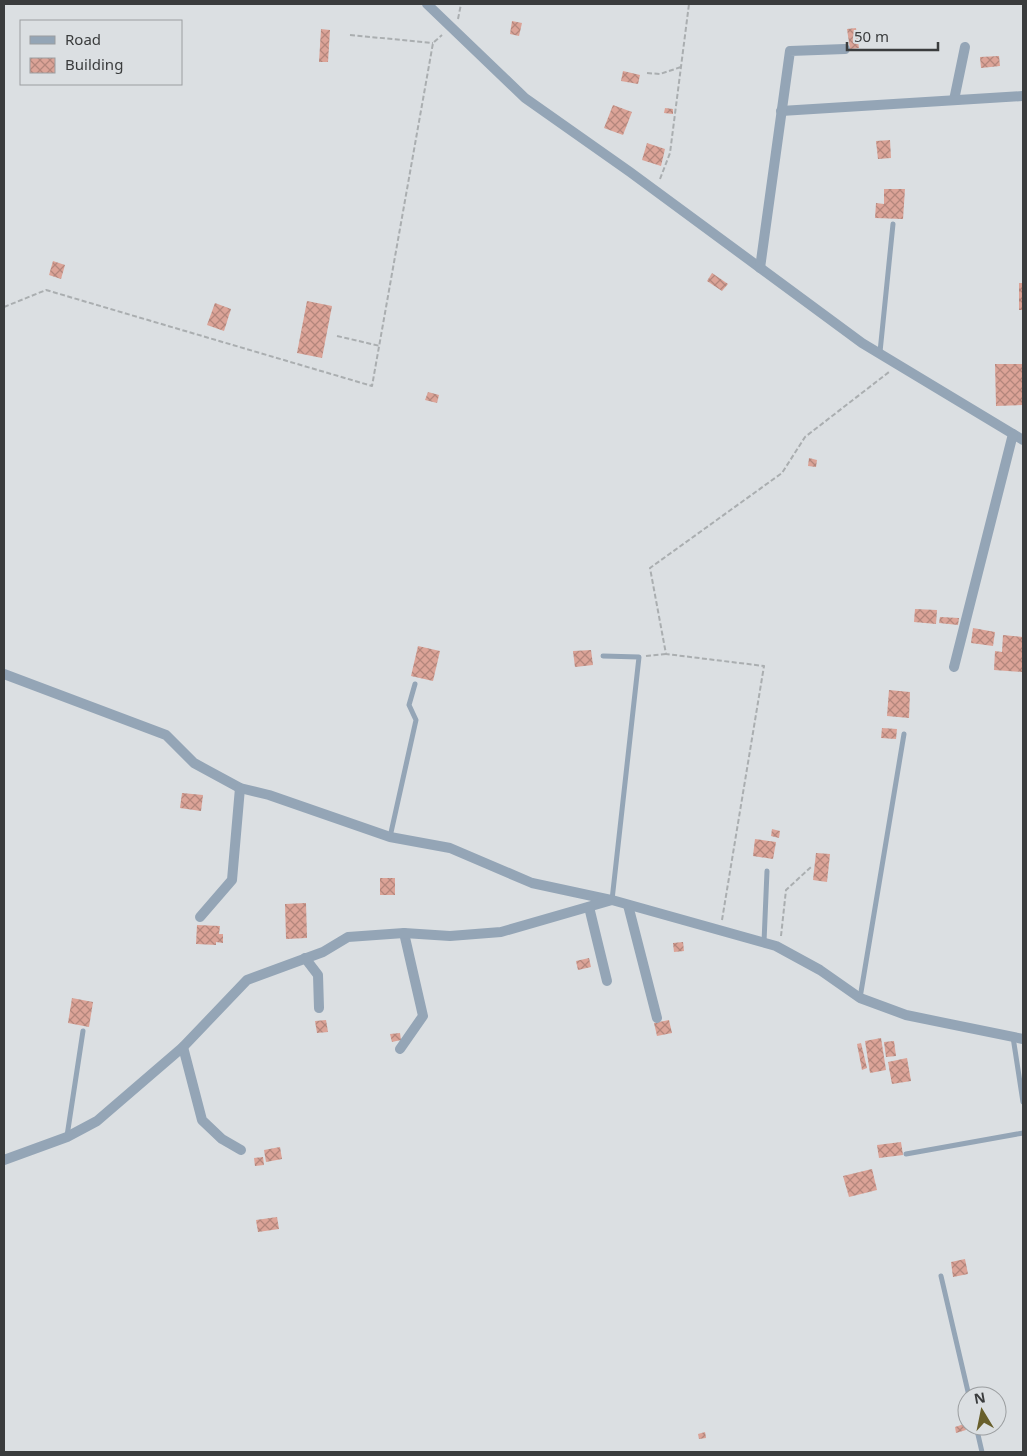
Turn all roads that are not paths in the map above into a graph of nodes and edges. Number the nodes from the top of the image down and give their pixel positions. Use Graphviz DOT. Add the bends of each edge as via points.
graph roads {
  1 [pos="427,4"];
  2 [pos="965,46"];
  3 [pos="845,49"];
  4 [pos="1023,96"];
  5 [pos="954,100"];
  6 [pos="782,111"];
  7 [pos="893,224"];
  8 [pos="760,268"];
  9 [pos="880,353"];
  10 [pos="1013,434"];
  11 [pos="1023,440"];
  12 [pos="603,656"];
  13 [pos="954,667"];
  14 [pos="4,674"];
  15 [pos="414,684"];
  16 [pos="904,734"];
  17 [pos="240,788"];
  18 [pos="390,837"];
  19 [pos="767,871"];
  20 [pos="612,900"];
  21 [pos="628,905"];
  22 [pos="589,907"];
  23 [pos="200,917"];
  24 [pos="404,933"];
  25 [pos="764,942"];
  26 [pos="305,958"];
  27 [pos="607,981"];
  28 [pos="860,998"];
  29 [pos="319,1008"];
  30 [pos="657,1018"];
  31 [pos="83,1031"];
  32 [pos="1018,1038"];
  33 [pos="184,1046"];
  34 [pos="400,1049"];
  35 [pos="1023,1102"];
  36 [pos="1023,1133"];
  37 [pos="67,1137"];
  38 [pos="241,1150"];
  39 [pos="906,1154"];
  40 [pos="4,1160"];
  41 [pos="941,1276"];
  42 [pos="967,1386"];
  43 [pos="978,1436"];
  44 [pos="982,1452"];
  1 -- 8 [label="street" via="525,98"];
  2 -- 5 [label="street"];
  3 -- 6 [label="street" via="790,51"];
  4 -- 5 [label="street"];
  5 -- 6 [label="street"];
  6 -- 8 [label="street"];
  7 -- 9 [label="lane"];
  8 -- 9 [label="street"];
  9 -- 10 [label="street"];
  10 -- 11 [label="street"];
  10 -- 13 [label="street"];
  12 -- 20 [label="lane" via="639,657"];
  14 -- 17 [label="street" via="166,735 194,763"];
  15 -- 18 [label="lane" via="409,705 416,720"];
  16 -- 28 [label="lane"];
  17 -- 18 [label="street"];
  17 -- 23 [label="street" via="232,880"];
  18 -- 20 [label="street" via="450,848 532,883"];
  19 -- 25 [label="lane"];
  20 -- 21 [label="street"];
  20 -- 22 [label="street"];
  21 -- 25 [label="street"];
  21 -- 30 [label="street"];
  22 -- 24 [label="street" via="501,932 450,936"];
  22 -- 27 [label="street"];
  24 -- 26 [label="street" via="348,936 323,952"];
  24 -- 34 [label="street" via="423,1016"];
  25 -- 28 [label="street" via="780,947 820,970"];
  26 -- 29 [label="street" via="318,976"];
  26 -- 33 [label="street" via="247,980"];
  28 -- 32 [label="street" via="906,1015"];
  31 -- 37 [label="lane"];
  32 -- 35 [label="lane"];
  33 -- 37 [label="street" via="97,1121"];
  33 -- 38 [label="street" via="202,1120 222,1139"];
  36 -- 39 [label="lane"];
  37 -- 40 [label="street"];
  41 -- 42 [label="lane"];
  43 -- 44 [label="lane"];
}
